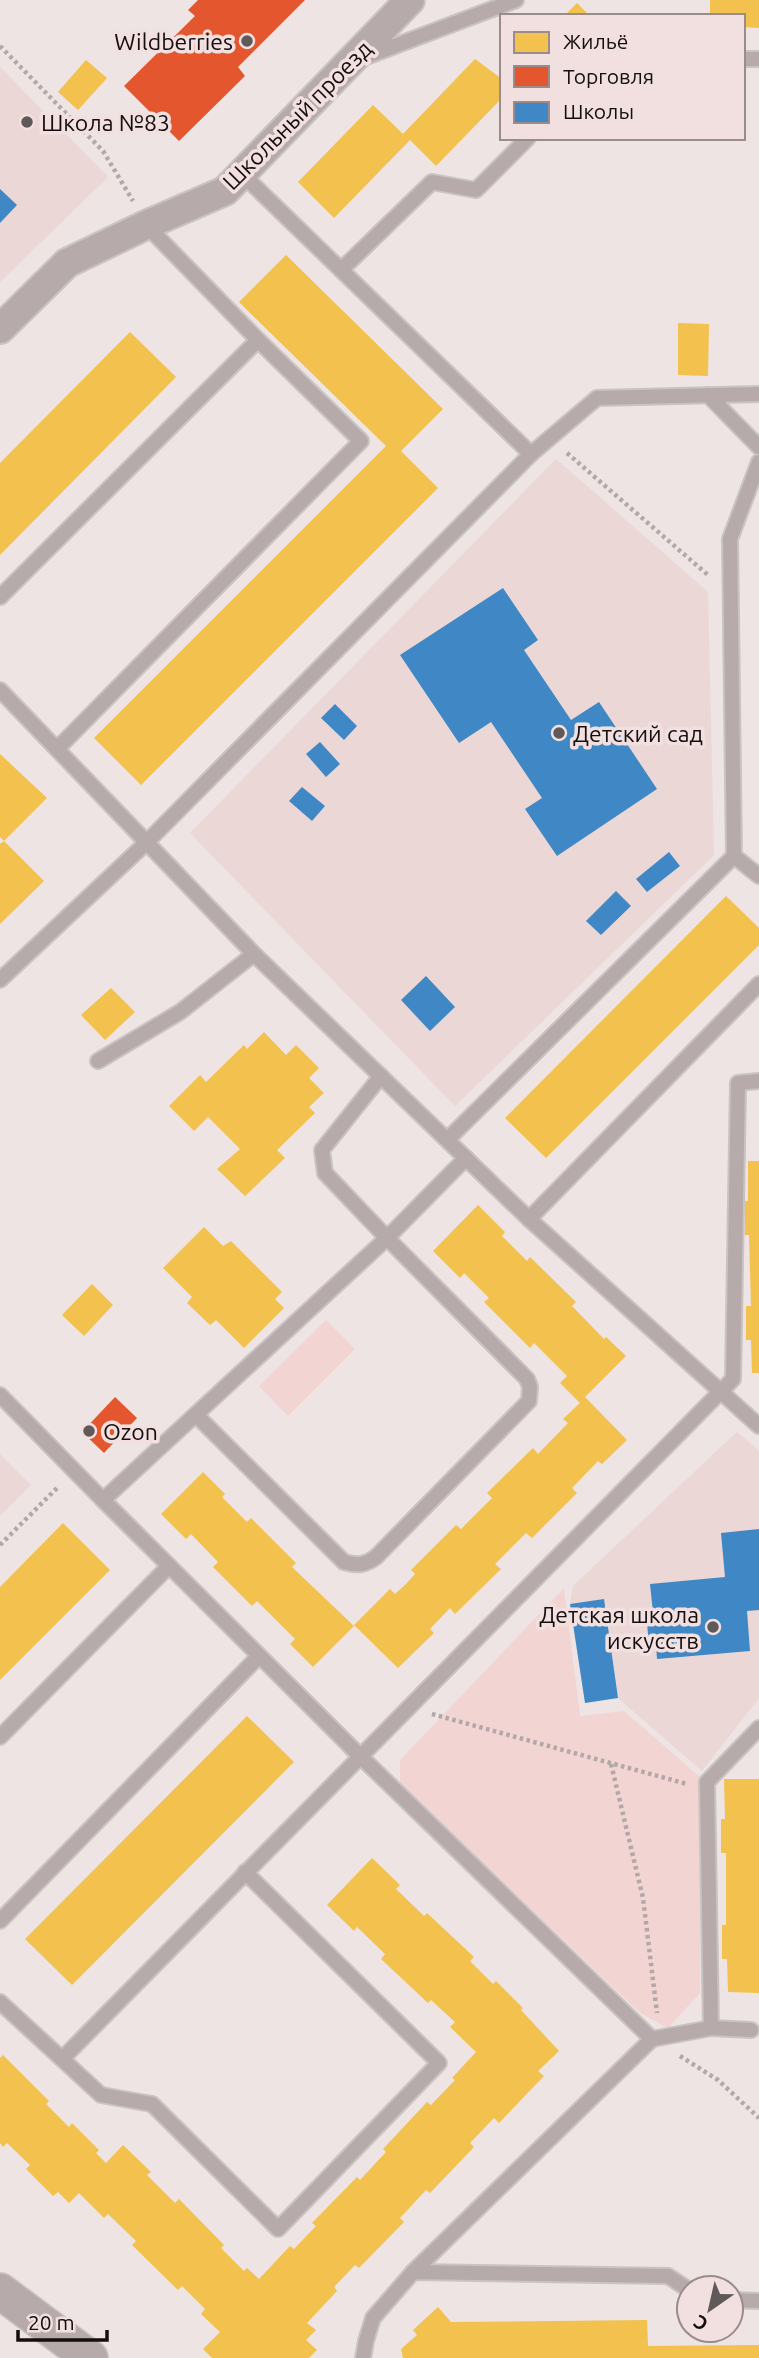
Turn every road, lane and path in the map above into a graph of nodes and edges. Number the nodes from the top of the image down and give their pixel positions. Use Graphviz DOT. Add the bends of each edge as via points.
graph roads {
  1 [pos="411,0"];
  2 [pos="516,0"];
  3 [pos="0,46"];
  4 [pos="349,64"];
  5 [pos="526,140"];
  6 [pos="241,173"];
  7 [pos="146,225"];
  8 [pos="341,270"];
  9 [pos="0,329"];
  10 [pos="258,340"];
  11 [pos="759,394"];
  12 [pos="708,395"];
  13 [pos="550,438"];
  14 [pos="759,447"];
  15 [pos="531,454"];
  16 [pos="759,462"];
  17 [pos="730,594"];
  18 [pos="0,597"];
  19 [pos="0,690"];
  20 [pos="57,749"];
  21 [pos="146,842"];
  22 [pos="734,856"];
  23 [pos="759,876"];
  24 [pos="254,954"];
  25 [pos="0,980"];
  26 [pos="759,984"];
  27 [pos="98,1061"];
  28 [pos="381,1076"];
  29 [pos="759,1081"];
  30 [pos="448,1139"];
  31 [pos="466,1158"];
  32 [pos="529,1219"];
  33 [pos="387,1238"];
  34 [pos="720,1392"];
  35 [pos="0,1395"];
  36 [pos="196,1415"];
  37 [pos="759,1426"];
  38 [pos="75,1471"];
  39 [pos="103,1500"];
  40 [pos="0,1545"];
  41 [pos="169,1566"];
  42 [pos="259,1656"];
  43 [pos="408,1707"];
  44 [pos="759,1728"];
  45 [pos="0,1737"];
  46 [pos="359,1755"];
  47 [pos="611,1763"];
  48 [pos="708,1790"];
  49 [pos="245,1872"];
  50 [pos="0,1921"];
  51 [pos="0,2002"];
  52 [pos="711,2028"];
  53 [pos="751,2030"];
  54 [pos="656,2038"];
  55 [pos="63,2058"];
  56 [pos="759,2118"];
  57 [pos="413,2272"];
  58 [pos="675,2281"];
  59 [pos="0,2291"];
  60 [pos="90,2358"];
  61 [pos="363,2358"];
  1 -- 4 [label="street, Школьный проезд"];
  2 -- 4 [label="lane"];
  3 -- 7 [label="path" via="103,151"];
  4 -- 6 [label="street, Школьный проезд"];
  5 -- 8 [label="lane" via="476,190 432,182"];
  6 -- 7 [label="street, Школьный проезд" via="225,191"];
  6 -- 8 [label="lane"];
  7 -- 9 [label="street, Школьный проезд" via="67,263"];
  7 -- 10 [label="lane"];
  8 -- 15 [label="lane"];
  10 -- 18 [label="lane"];
  10 -- 20 [label="lane" via="361,441"];
  11 -- 12 [label="lane"];
  12 -- 13 [label="lane" via="597,398"];
  12 -- 14 [label="lane"];
  13 -- 15 [label="lane"];
  13 -- 17 [label="path"];
  15 -- 21 [label="lane"];
  16 -- 17 [label="lane" via="730,539"];
  17 -- 22 [label="lane"];
  19 -- 20 [label="lane"];
  20 -- 21 [label="lane"];
  21 -- 24 [label="lane"];
  21 -- 25 [label="lane"];
  22 -- 23 [label="lane"];
  22 -- 30 [label="lane"];
  24 -- 27 [label="lane" via="180,1012"];
  24 -- 28 [label="lane"];
  26 -- 32 [label="lane"];
  28 -- 30 [label="lane"];
  28 -- 33 [label="lane" via="322,1150 325,1173"];
  29 -- 34 [label="lane" via="738,1083 733,1379"];
  30 -- 31 [label="lane"];
  31 -- 32 [label="lane"];
  31 -- 33 [label="lane"];
  32 -- 34 [label="lane"];
  33 -- 36 [label="lane"];
  33 -- 36 [label="lane" via="527,1379 531,1395 524,1409 376,1557 356,1566 344,1562"];
  34 -- 37 [label="lane"];
  34 -- 43 [label="lane"];
  35 -- 38 [label="lane"];
  36 -- 39 [label="lane"];
  38 -- 39 [label="lane"];
  38 -- 40 [label="path"];
  39 -- 41 [label="lane"];
  41 -- 42 [label="lane"];
  41 -- 45 [label="lane"];
  42 -- 46 [label="lane"];
  42 -- 50 [label="lane"];
  43 -- 46 [label="lane"];
  43 -- 47 [label="path"];
  44 -- 48 [label="lane" via="707,1782"];
  46 -- 49 [label="lane"];
  46 -- 54 [label="lane"];
  47 -- 48 [label="path"];
  47 -- 54 [label="path" via="643,1898"];
  48 -- 52 [label="lane"];
  49 -- 55 [label="lane"];
  49 -- 55 [label="lane" via="439,2063 278,2229 152,2104 101,2095"];
  51 -- 55 [label="lane"];
  52 -- 53 [label="lane"];
  52 -- 54 [label="lane"];
  54 -- 56 [label="path" via="718,2080"];
  54 -- 57 [label="lane"];
  57 -- 58 [label="lane" via="668,2276"];
  57 -- 61 [label="lane" via="373,2318"];
  59 -- 60 [label="street"];
}
